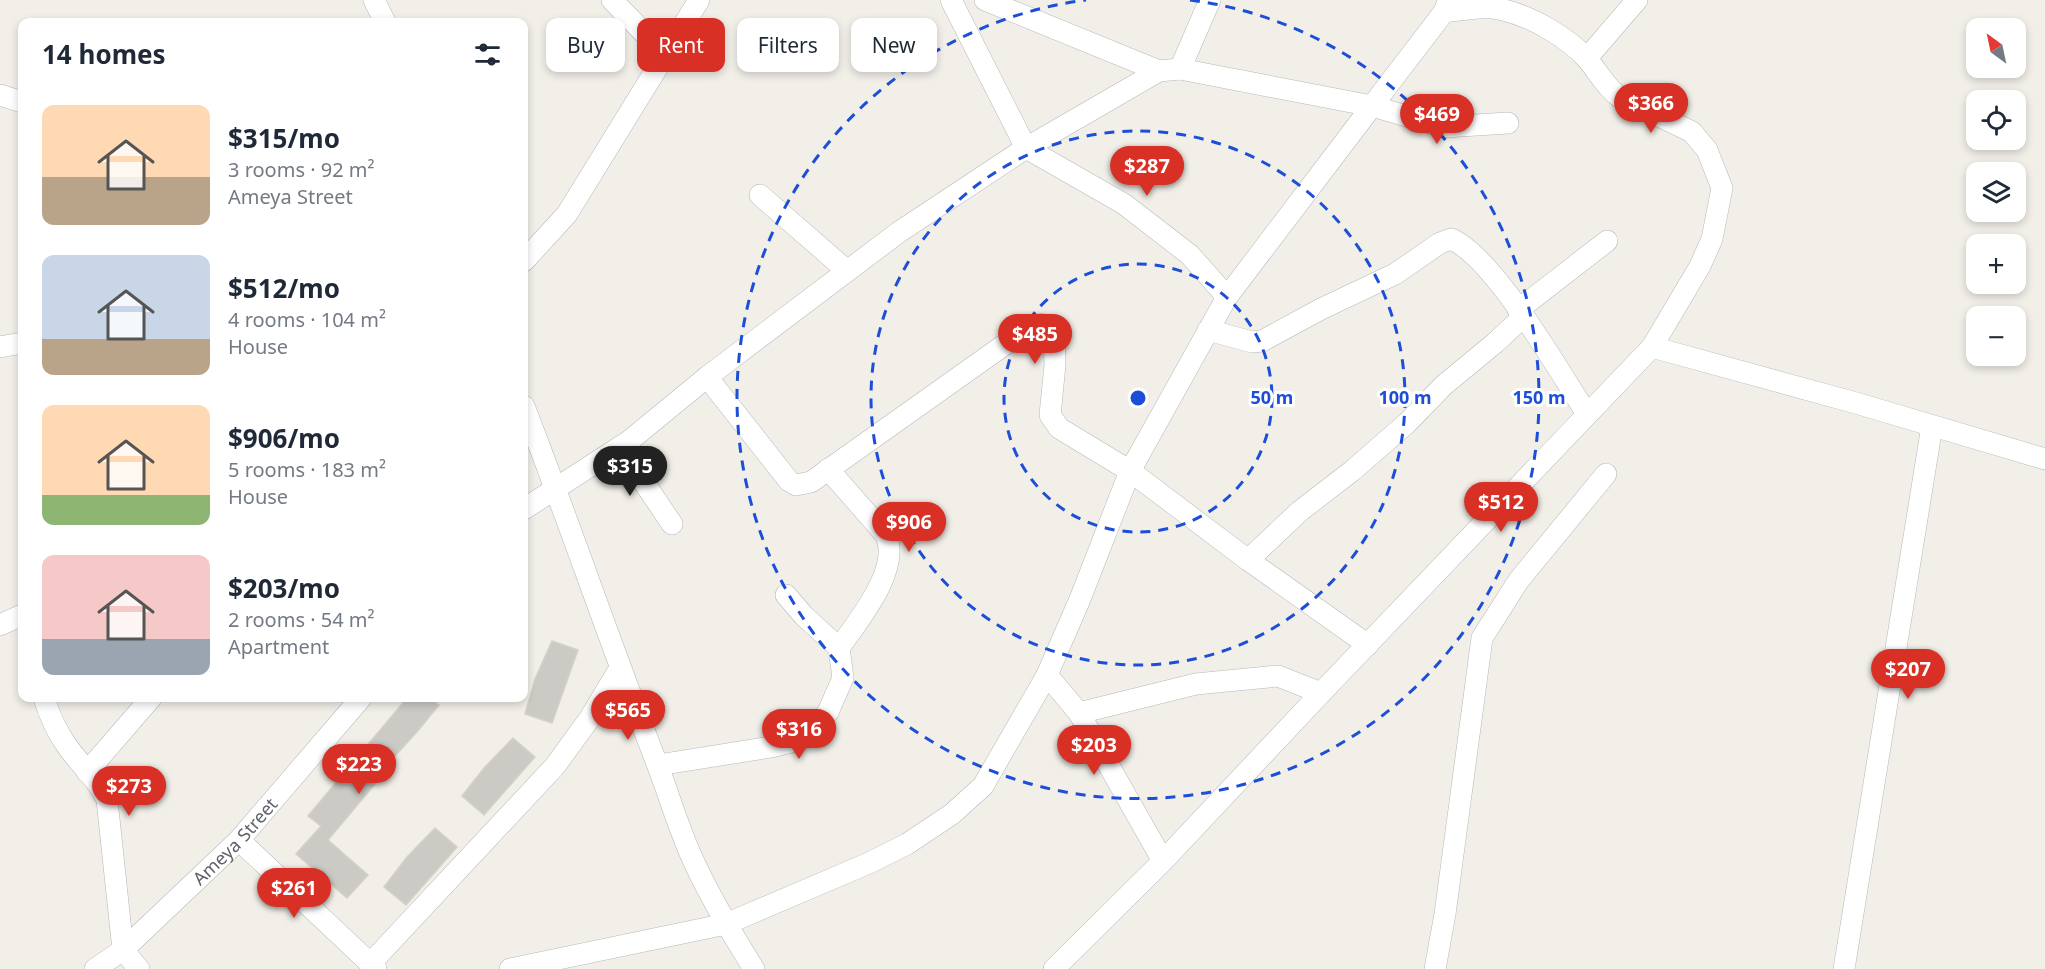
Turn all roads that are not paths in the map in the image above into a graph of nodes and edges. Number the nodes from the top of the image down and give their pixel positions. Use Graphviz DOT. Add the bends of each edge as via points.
graph roads {
  1 [pos="374,0"];
  2 [pos="612,0"];
  3 [pos="699,0"];
  4 [pos="951,0"];
  5 [pos="985,0"];
  6 [pos="1210,0"];
  7 [pos="1637,0"];
  8 [pos="1446,6"];
  9 [pos="383,18"];
  10 [pos="637,26"];
  11 [pos="1587,58"];
  12 [pos="1170,70"];
  13 [pos="0,95"];
  14 [pos="18,101"];
  15 [pos="1372,106"];
  16 [pos="1508,123"];
  17 [pos="1026,148"];
  18 [pos="759,195"];
  19 [pos="1608,241"];
  20 [pos="528,257"];
  21 [pos="846,270"];
  22 [pos="1227,297"];
  23 [pos="1520,313"];
  24 [pos="1208,330"];
  25 [pos="18,345"];
  26 [pos="0,347"];
  27 [pos="1652,347"];
  28 [pos="707,377"];
  29 [pos="1587,414"];
  30 [pos="528,416"];
  31 [pos="1932,426"];
  32 [pos="620,447"];
  33 [pos="2045,459"];
  34 [pos="828,469"];
  35 [pos="1130,471"];
  36 [pos="1606,474"];
  37 [pos="556,488"];
  38 [pos="528,506"];
  39 [pos="672,524"];
  40 [pos="1248,560"];
  41 [pos="786,595"];
  42 [pos="18,617"];
  43 [pos="0,625"];
  44 [pos="1368,645"];
  45 [pos="839,648"];
  46 [pos="620,668"];
  47 [pos="1047,675"];
  48 [pos="1321,693"];
  49 [pos="45,702"];
  50 [pos="148,702"];
  51 [pos="357,702"];
  52 [pos="1079,713"];
  53 [pos="658,765"];
  54 [pos="87,772"];
  55 [pos="239,840"];
  56 [pos="1164,861"];
  57 [pos="726,924"];
  58 [pos="123,950"];
  59 [pos="373,967"];
  60 [pos="95,969"];
  61 [pos="139,969"];
  62 [pos="510,969"];
  63 [pos="754,969"];
  64 [pos="1054,969"];
  65 [pos="1435,969"];
  66 [pos="1844,969"];
  1 -- 9 [label="street"];
  2 -- 10 [label="street"];
  3 -- 20 [label="street" via="567,214"];
  4 -- 17 [label="street"];
  5 -- 12 [label="street"];
  6 -- 12 [label="street"];
  7 -- 11 [label="street"];
  8 -- 11 [label="street" via="1504,10 1550,28"];
  8 -- 15 [label="street"];
  11 -- 27 [label="street" via="1618,96 1692,132 1707,150 1722,188 1712,239"];
  12 -- 15 [label="street"];
  12 -- 17 [label="street"];
  13 -- 14 [label="street"];
  15 -- 16 [label="street" via="1444,126"];
  15 -- 22 [label="street"];
  17 -- 21 [label="street"];
  17 -- 22 [label="street" via="1124,204 1190,255"];
  18 -- 21 [label="street"];
  19 -- 23 [label="street"];
  21 -- 28 [label="street"];
  22 -- 24 [label="street"];
  23 -- 24 [label="street" via="1483,264 1451,239 1395,274 1262,341"];
  23 -- 29 [label="street"];
  23 -- 40 [label="street" via="1495,343 1444,385 1407,423 1300,511"];
  24 -- 35 [label="street"];
  25 -- 26 [label="street"];
  27 -- 29 [label="street"];
  27 -- 31 [label="street"];
  28 -- 32 [label="street"];
  28 -- 34 [label="street" via="789,482 811,482"];
  29 -- 44 [label="street"];
  30 -- 37 [label="street"];
  31 -- 33 [label="street"];
  31 -- 66 [label="street"];
  32 -- 37 [label="street"];
  32 -- 39 [label="street"];
  34 -- 35 [label="street" via="1037,324 1046,325 1054,334 1050,415 1054,423"];
  34 -- 45 [label="street" via="890,543 889,563 870,603"];
  35 -- 40 [label="street"];
  35 -- 47 [label="street"];
  36 -- 65 [label="street" via="1519,580 1482,638"];
  37 -- 38 [label="street"];
  37 -- 46 [label="street"];
  40 -- 44 [label="street"];
  41 -- 45 [label="street"];
  42 -- 43 [label="street"];
  44 -- 48 [label="street"];
  45 -- 53 [label="street" via="843,678 828,712 799,740"];
  46 -- 53 [label="street"];
  46 -- 59 [label="street" via="555,766"];
  47 -- 52 [label="street"];
  47 -- 57 [label="street" via="983,786 952,814 869,863"];
  48 -- 52 [label="street" via="1278,676 1257,677 1196,684"];
  48 -- 56 [label="street"];
  49 -- 54 [label="street" via="66,745"];
  50 -- 54 [label="street"];
  51 -- 55 [label="street, Ameya Street"];
  52 -- 56 [label="street"];
  53 -- 57 [label="street" via="694,862"];
  54 -- 58 [label="street" via="101,786 107,800"];
  55 -- 58 [label="street, Ameya Street"];
  55 -- 59 [label="street"];
  56 -- 64 [label="street"];
  57 -- 62 [label="street"];
  57 -- 63 [label="street"];
  58 -- 60 [label="street, Ameya Street"];
  58 -- 61 [label="street"];
}
